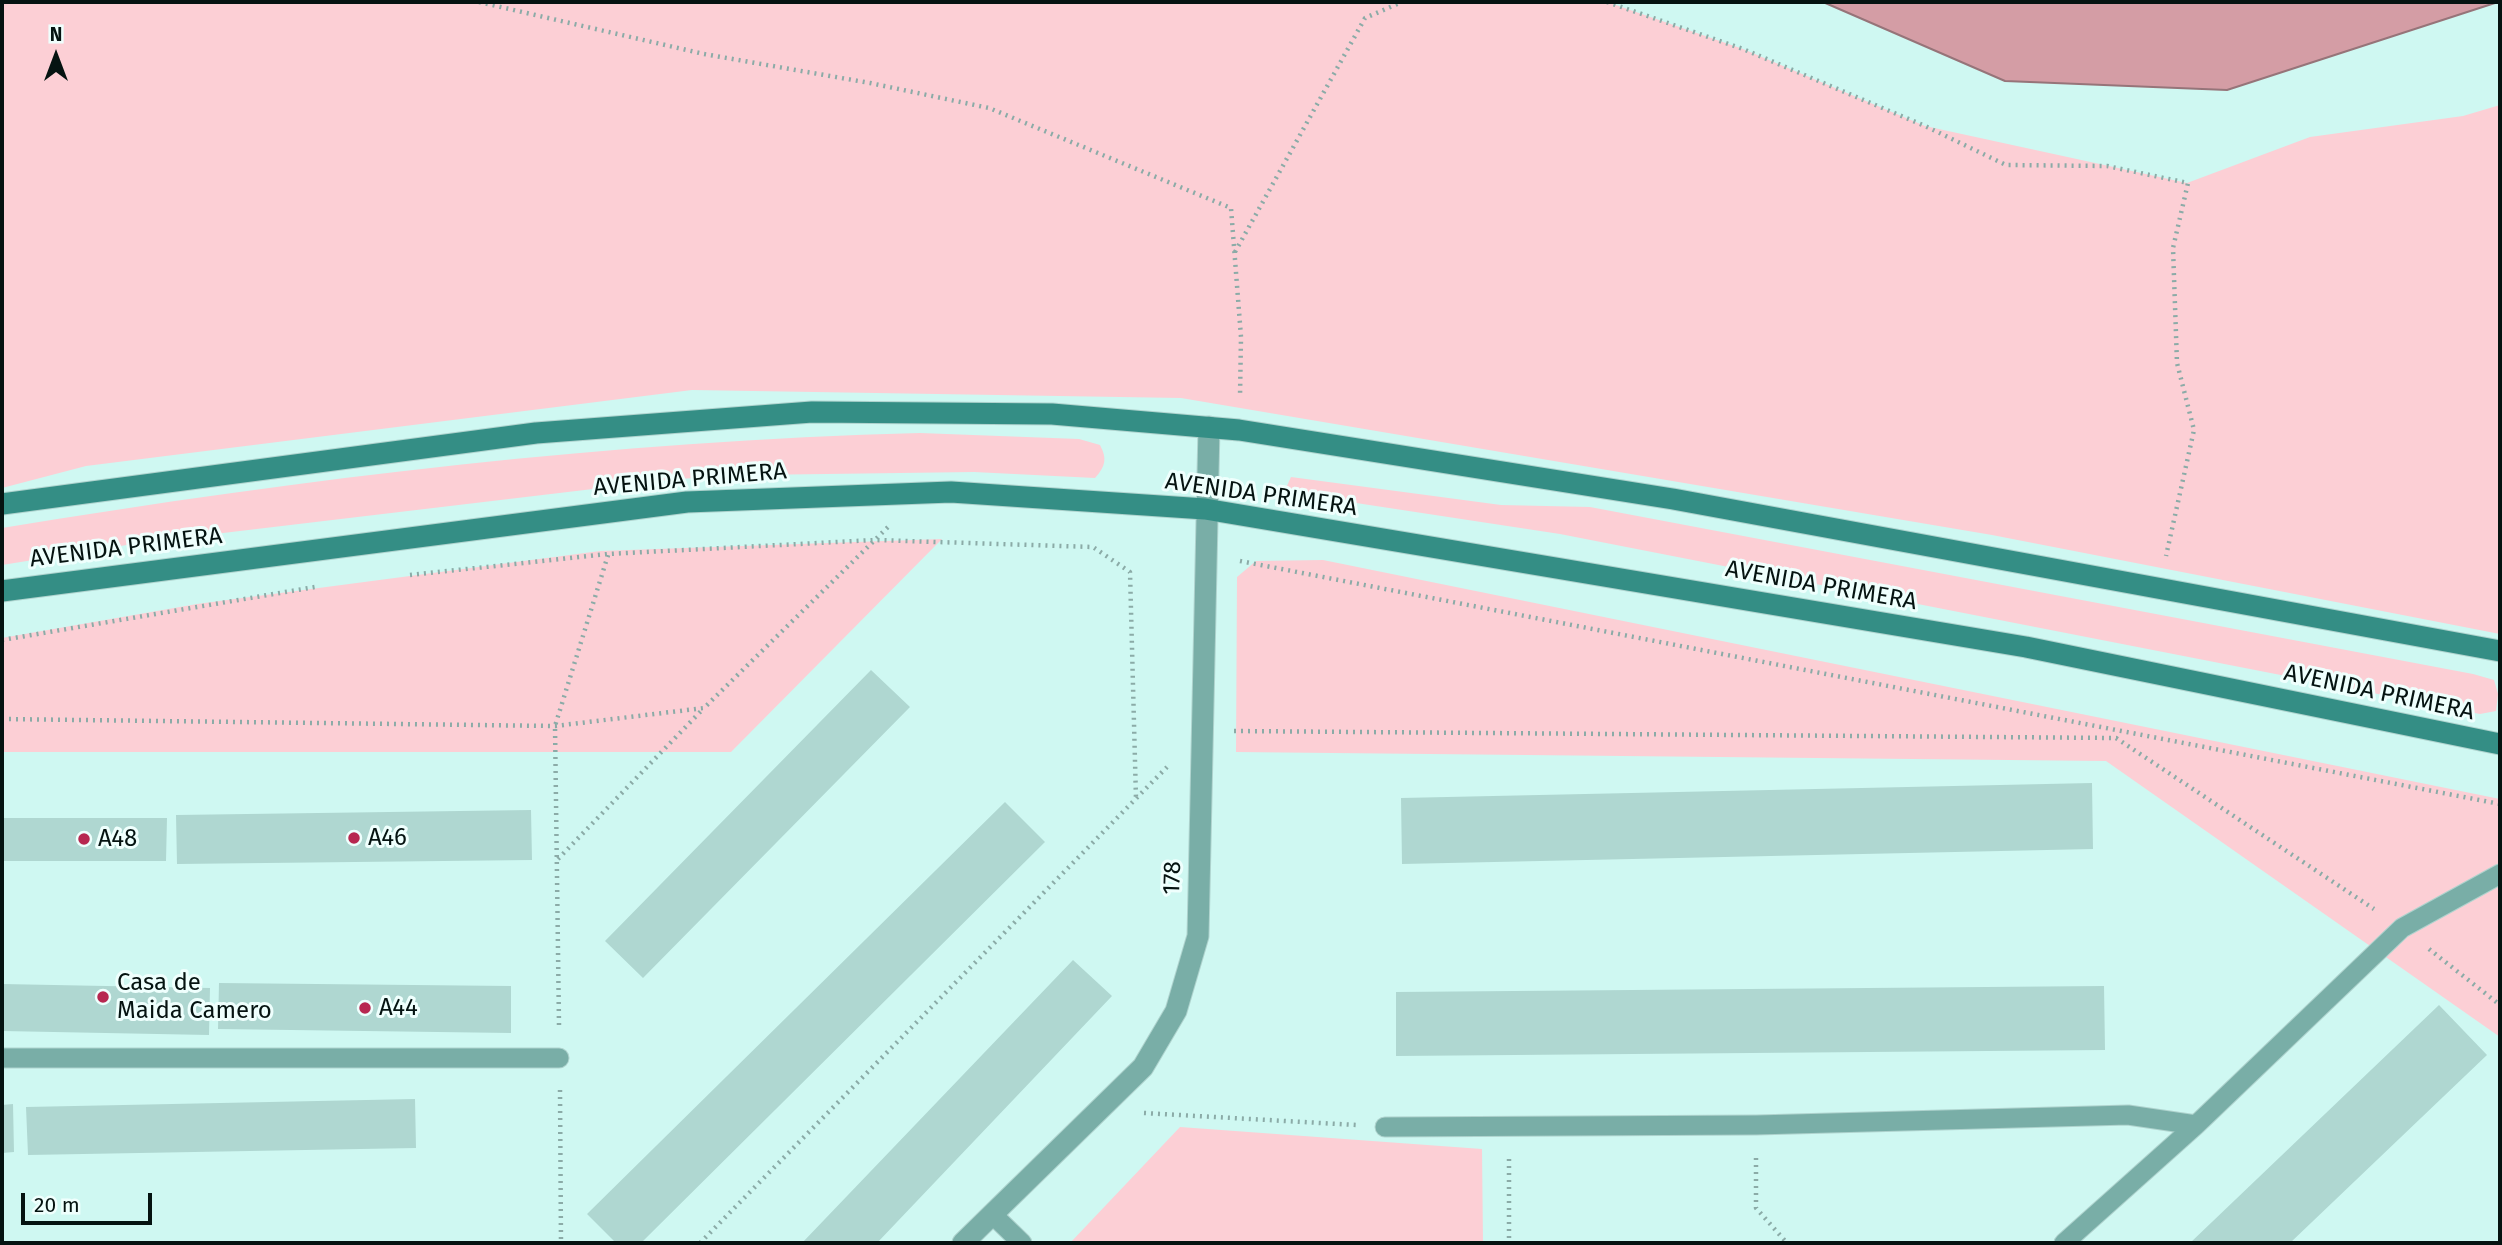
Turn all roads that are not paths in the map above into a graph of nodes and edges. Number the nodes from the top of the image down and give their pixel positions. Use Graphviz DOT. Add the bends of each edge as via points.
graph roads {
  1 [pos="1209,427"];
  2 [pos="2,503"];
  3 [pos="1205,509"];
  4 [pos="2,591"];
  5 [pos="2500,651"];
  6 [pos="2500,744"];
  7 [pos="2500,874"];
  8 [pos="2,1058"];
  9 [pos="559,1058"];
  10 [pos="2196,1125"];
  11 [pos="1385,1127"];
  12 [pos="992,1214"];
  13 [pos="963,1243"];
  14 [pos="1022,1243"];
  15 [pos="2064,1243"];
  1 -- 2 [label="street" via="1052,414 811,412 536,433"];
  1 -- 3 [label="street, 178"];
  1 -- 5 [label="street" via="1674,499"];
  3 -- 4 [label="street, AVENIDA PRIMERA" via="924,492 687,502"];
  3 -- 6 [label="street, AVENIDA PRIMERA" via="2026,647"];
  3 -- 12 [label="street, 178" via="1198,936 1175,1011 1143,1066"];
  7 -- 10 [label="lane" via="2402,928"];
  8 -- 9 [label="lane"];
  10 -- 11 [label="lane" via="2128,1115 1756,1125"];
  10 -- 15 [label="lane"];
  12 -- 13 [label="street, 178"];
  12 -- 14 [label="lane"];
}
